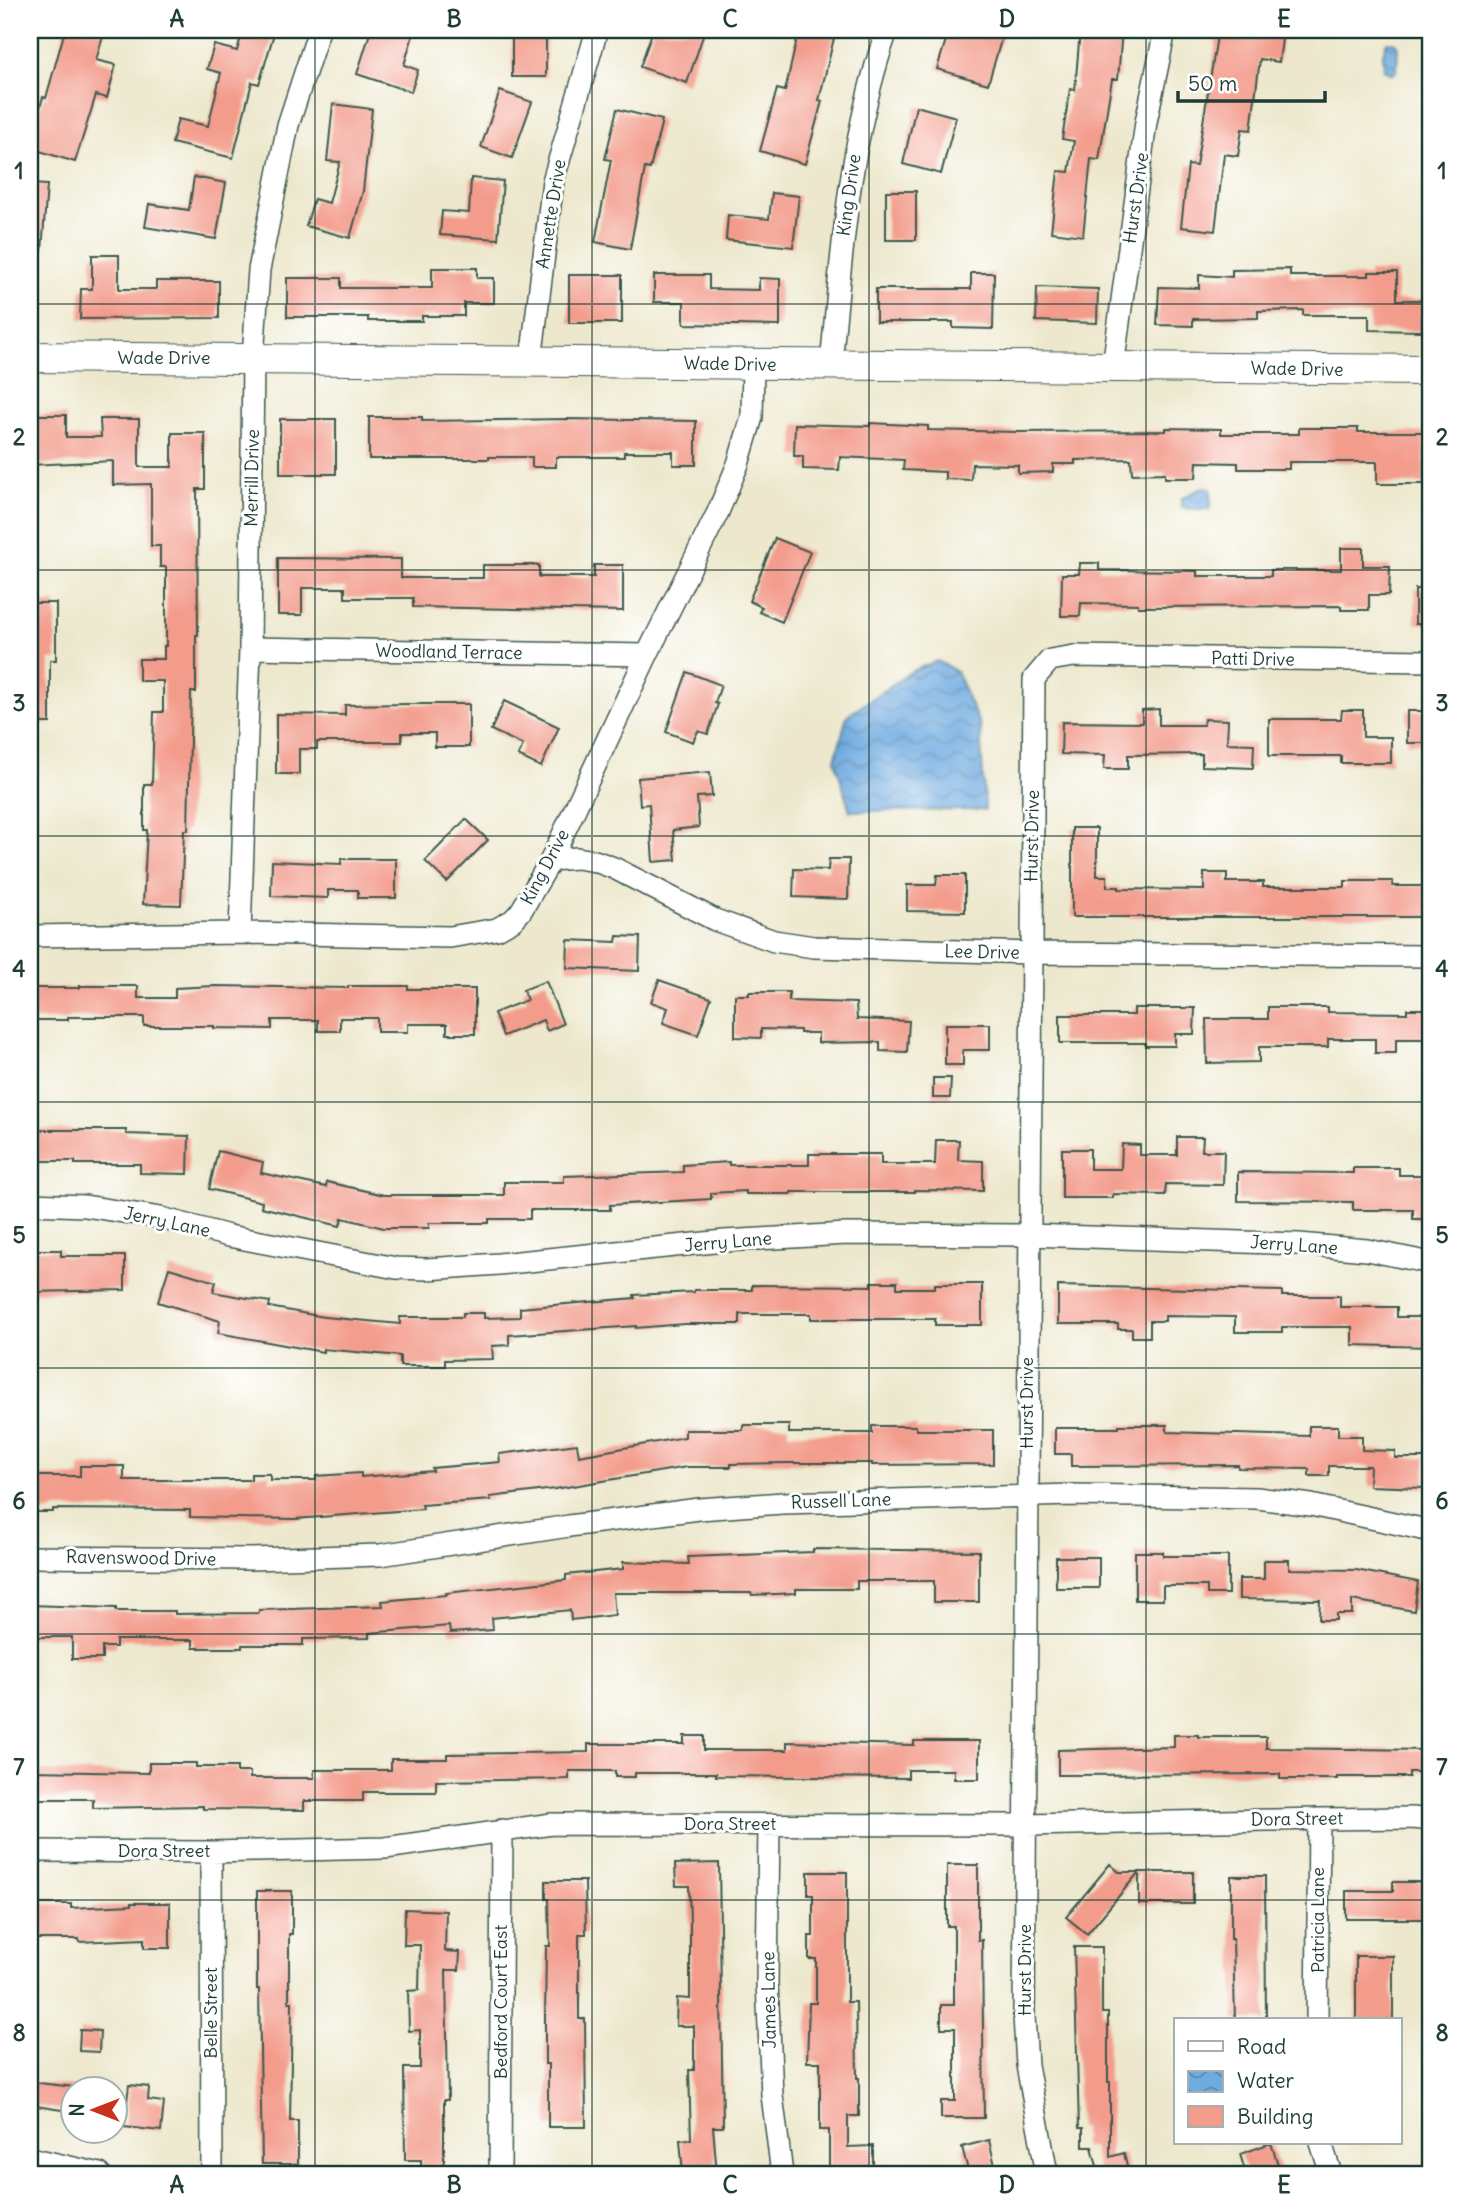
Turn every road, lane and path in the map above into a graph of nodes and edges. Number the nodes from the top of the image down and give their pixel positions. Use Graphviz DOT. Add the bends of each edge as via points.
graph roads {
  1 [pos="319,30"];
  2 [pos="597,30"];
  3 [pos="887,30"];
  4 [pos="1165,30"];
  5 [pos="30,357"];
  6 [pos="253,358"];
  7 [pos="531,361"];
  8 [pos="754,364"];
  9 [pos="831,365"];
  10 [pos="1113,367"];
  11 [pos="1431,370"];
  12 [pos="250,648"];
  13 [pos="647,655"];
  14 [pos="1074,656"];
  15 [pos="1431,661"];
  16 [pos="551,860"];
  17 [pos="240,933"];
  18 [pos="30,936"];
  19 [pos="1031,953"];
  20 [pos="1431,956"];
  21 [pos="30,1204"];
  22 [pos="1029,1235"];
  23 [pos="1431,1263"];
  24 [pos="1027,1496"];
  25 [pos="1431,1531"];
  26 [pos="30,1557"];
  27 [pos="251,1559"];
  28 [pos="1319,1819"];
  29 [pos="1431,1820"];
  30 [pos="769,1825"];
  31 [pos="1026,1825"];
  32 [pos="502,1830"];
  33 [pos="30,1852"];
  34 [pos="211,1852"];
  35 [pos="1317,2018"];
  36 [pos="1321,2144"];
  37 [pos="30,2158"];
  38 [pos="100,2174"];
  39 [pos="212,2174"];
  40 [pos="500,2174"];
  41 [pos="782,2174"];
  42 [pos="1047,2174"];
  43 [pos="1331,2174"];
  1 -- 6 [label="street, Merrill Drive" via="288,125 258,270"];
  2 -- 7 [label="street, Annette Drive" via="553,181"];
  3 -- 9 [label="street, King Drive" via="858,132"];
  4 -- 10 [label="street, Hurst Drive" via="1146,122"];
  5 -- 6 [label="street, Wade Drive"];
  6 -- 7 [label="street, Wade Drive"];
  6 -- 12 [label="street, Merrill Drive"];
  7 -- 8 [label="street, Wade Drive"];
  8 -- 9 [label="street, Wade Drive"];
  8 -- 13 [label="street, King Drive" via="752,418 738,464"];
  9 -- 10 [label="street, Wade Drive"];
  10 -- 11 [label="street, Wade Drive"];
  12 -- 13 [label="street, Woodland Terrace"];
  12 -- 17 [label="street, Merrill Drive"];
  13 -- 16 [label="street, King Drive"];
  14 -- 15 [label="street, Patti Drive"];
  14 -- 19 [label="street, Hurst Drive" via="1050,660 1034,679"];
  16 -- 17 [label="street, King Drive" via="521,911 497,929 450,937"];
  16 -- 19 [label="street, Lee Drive" via="595,861 715,920 774,940 814,947"];
  17 -- 18 [label="street, King Drive"];
  19 -- 20 [label="street, Lee Drive"];
  19 -- 22 [label="street, Hurst Drive"];
  21 -- 22 [label="street, Jerry Lane" via="85,1206 161,1218 229,1236 396,1268 427,1269 846,1234"];
  22 -- 23 [label="street, Jerry Lane" via="1299,1244"];
  22 -- 24 [label="street, Hurst Drive"];
  24 -- 25 [label="street, Russell Lane" via="1257,1498"];
  24 -- 27 [label="street, Russell Lane" via="699,1509 380,1556"];
  24 -- 31 [label="street, Hurst Drive"];
  26 -- 27 [label="street, Ravenswood Drive"];
  28 -- 29 [label="street, Dora Street"];
  28 -- 31 [label="street, Dora Street"];
  28 -- 35 [label="street, Patricia Lane"];
  30 -- 31 [label="street, Dora Street"];
  30 -- 32 [label="street, Dora Street" via="552,1824"];
  30 -- 41 [label="street, James Lane" via="767,1982 772,2095"];
  31 -- 42 [label="street, Hurst Drive" via="1024,2016 1027,2065"];
  32 -- 34 [label="street, Dora Street" via="385,1847"];
  32 -- 40 [label="street, Bedford Court East"];
  33 -- 34 [label="street, Dora Street"];
  34 -- 39 [label="street, Belle Street"];
  36 -- 43 [label="street"];
  37 -- 38 [label="street"];
}
